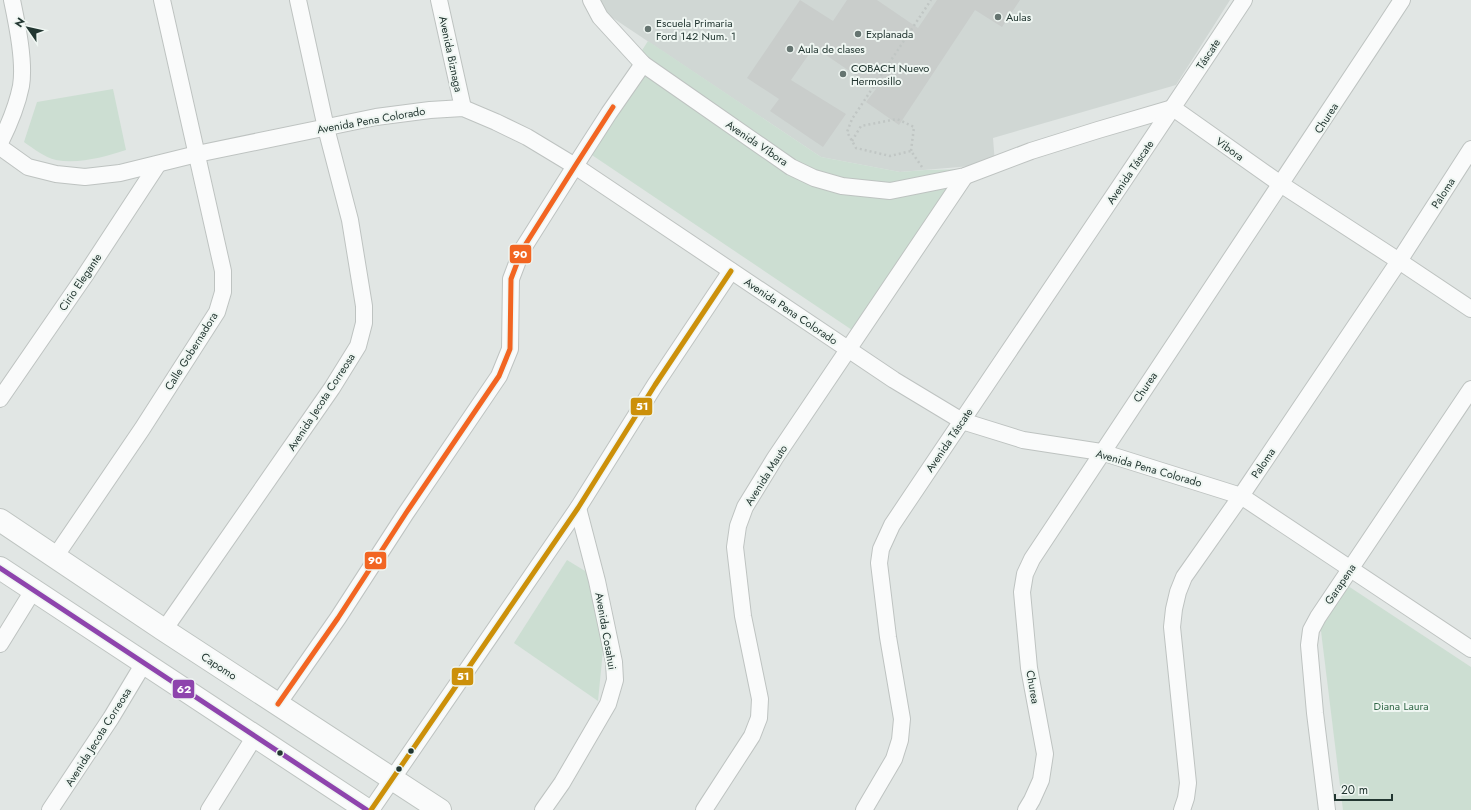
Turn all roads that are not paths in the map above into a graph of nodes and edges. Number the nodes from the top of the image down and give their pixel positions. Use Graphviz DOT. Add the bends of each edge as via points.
graph roads {
  1 [pos="12,0"];
  2 [pos="162,0"];
  3 [pos="298,0"];
  4 [pos="439,0"];
  5 [pos="591,0"];
  6 [pos="1244,0"];
  7 [pos="1402,0"];
  8 [pos="643,64"];
  9 [pos="463,108"];
  10 [pos="1173,108"];
  11 [pos="326,128"];
  12 [pos="0,144"];
  13 [pos="0,147"];
  14 [pos="1471,149"];
  15 [pos="197,154"];
  16 [pos="158,164"];
  17 [pos="575,166"];
  18 [pos="965,176"];
  19 [pos="1282,185"];
  20 [pos="1399,261"];
  21 [pos="731,271"];
  22 [pos="1471,309"];
  23 [pos="849,350"];
  24 [pos="1471,389"];
  25 [pos="0,399"];
  26 [pos="962,421"];
  27 [pos="1101,452"];
  28 [pos="1241,496"];
  29 [pos="578,508"];
  30 [pos="0,520"];
  31 [pos="55,557"];
  32 [pos="0,568"];
  33 [pos="1350,569"];
  34 [pos="34,590"];
  35 [pos="164,630"];
  36 [pos="0,644"];
  37 [pos="1469,644"];
  38 [pos="144,663"];
  39 [pos="278,704"];
  40 [pos="255,736"];
  41 [pos="392,779"];
  42 [pos="50,810"];
  43 [pos="209,810"];
  44 [pos="367,810"];
  45 [pos="371,810"];
  46 [pos="440,810"];
  47 [pos="543,810"];
  48 [pos="704,810"];
  49 [pos="864,810"];
  50 [pos="1026,810"];
  51 [pos="1182,810"];
  52 [pos="1327,810"];
  1 -- 12 [label="street" via="21,52 21,85 14,113"];
  2 -- 15 [label="street, Calle Gobernadora"];
  3 -- 11 [label="street, Avenida Jecota Correosa"];
  4 -- 9 [label="street, Avenida Biznaga"];
  5 -- 8 [label="street, Avenida Víbora" via="600,17"];
  6 -- 10 [label="street, Táscate"];
  7 -- 19 [label="street, Churea"];
  8 -- 17 [label="street"];
  8 -- 18 [label="street, Avenida Víbora" via="790,166 814,178 842,186 890,191"];
  9 -- 11 [label="street, Avenida Pena Colorado" via="376,117"];
  9 -- 17 [label="street, Avenida Pena Colorado" via="527,136"];
  10 -- 18 [label="street" via="1038,149"];
  10 -- 19 [label="street, Vibora"];
  10 -- 26 [label="street, Avenida Táscate"];
  11 -- 15 [label="street, Avenida Pena Colorado"];
  11 -- 35 [label="street, Avenida Jecota Correosa" via="350,220 364,306 364,323 358,346 328,394"];
  13 -- 16 [label="street, Avenida Pena Colorado" via="28,167 56,174 85,177 120,173"];
  14 -- 20 [label="street, Paloma"];
  15 -- 16 [label="street, Avenida Pena Colorado"];
  15 -- 31 [label="street, Calle Gobernadora" via="223,271 223,292 217,312"];
  16 -- 25 [label="street, Cirio Elegante"];
  17 -- 21 [label="street, Avenida Pena Colorado"];
  17 -- 39 [label="street" via="522,250 511,279 510,349 499,376"];
  18 -- 23 [label="street, Avenida Mauto"];
  19 -- 20 [label="street, Vibora"];
  19 -- 27 [label="street, Churea"];
  20 -- 22 [label="street, Vibora"];
  20 -- 28 [label="street, Paloma"];
  21 -- 23 [label="street, Avenida Pena Colorado"];
  21 -- 29 [label="street" via="655,385"];
  23 -- 26 [label="street, Avenida Pena Colorado"];
  23 -- 48 [label="street, Avenida Mauto" via="775,458 745,507 738,526 735,547 743,616 760,699 759,718 752,736"];
  24 -- 33 [label="street, Garapena"];
  26 -- 27 [label="street, Avenida Pena Colorado" via="1023,440"];
  26 -- 49 [label="street, Avenida Táscate" via="892,525 880,549 878,562 902,719 900,740 894,759"];
  27 -- 28 [label="street, Avenida Pena Colorado"];
  27 -- 50 [label="street, Churea" via="1025,574 1022,592 1029,668 1045,754 1041,780"];
  28 -- 33 [label="street, Avenida Pena Colorado"];
  28 -- 51 [label="street, Paloma" via="1184,577 1174,609 1172,627 1188,783"];
  29 -- 41 [label="street"];
  29 -- 47 [label="street, Avenida Cosahui" via="597,581 614,662 615,680 608,704 562,783"];
  30 -- 31 [label="main road, Capomo"];
  31 -- 35 [label="main road, Capomo"];
  32 -- 34 [label="main road"];
  33 -- 37 [label="street, Avenida Pena Colorado"];
  33 -- 52 [label="street, Garapena" via="1311,630 1309,645"];
  34 -- 36 [label="street"];
  34 -- 38 [label="main road"];
  35 -- 39 [label="main road, Capomo"];
  38 -- 40 [label="main road"];
  38 -- 42 [label="street, Avenida Jecota Correosa"];
  39 -- 41 [label="main road, Capomo"];
  40 -- 43 [label="street"];
  40 -- 44 [label="main road"];
  41 -- 45 [label="street"];
  41 -- 46 [label="main road, Capomo"];
}
